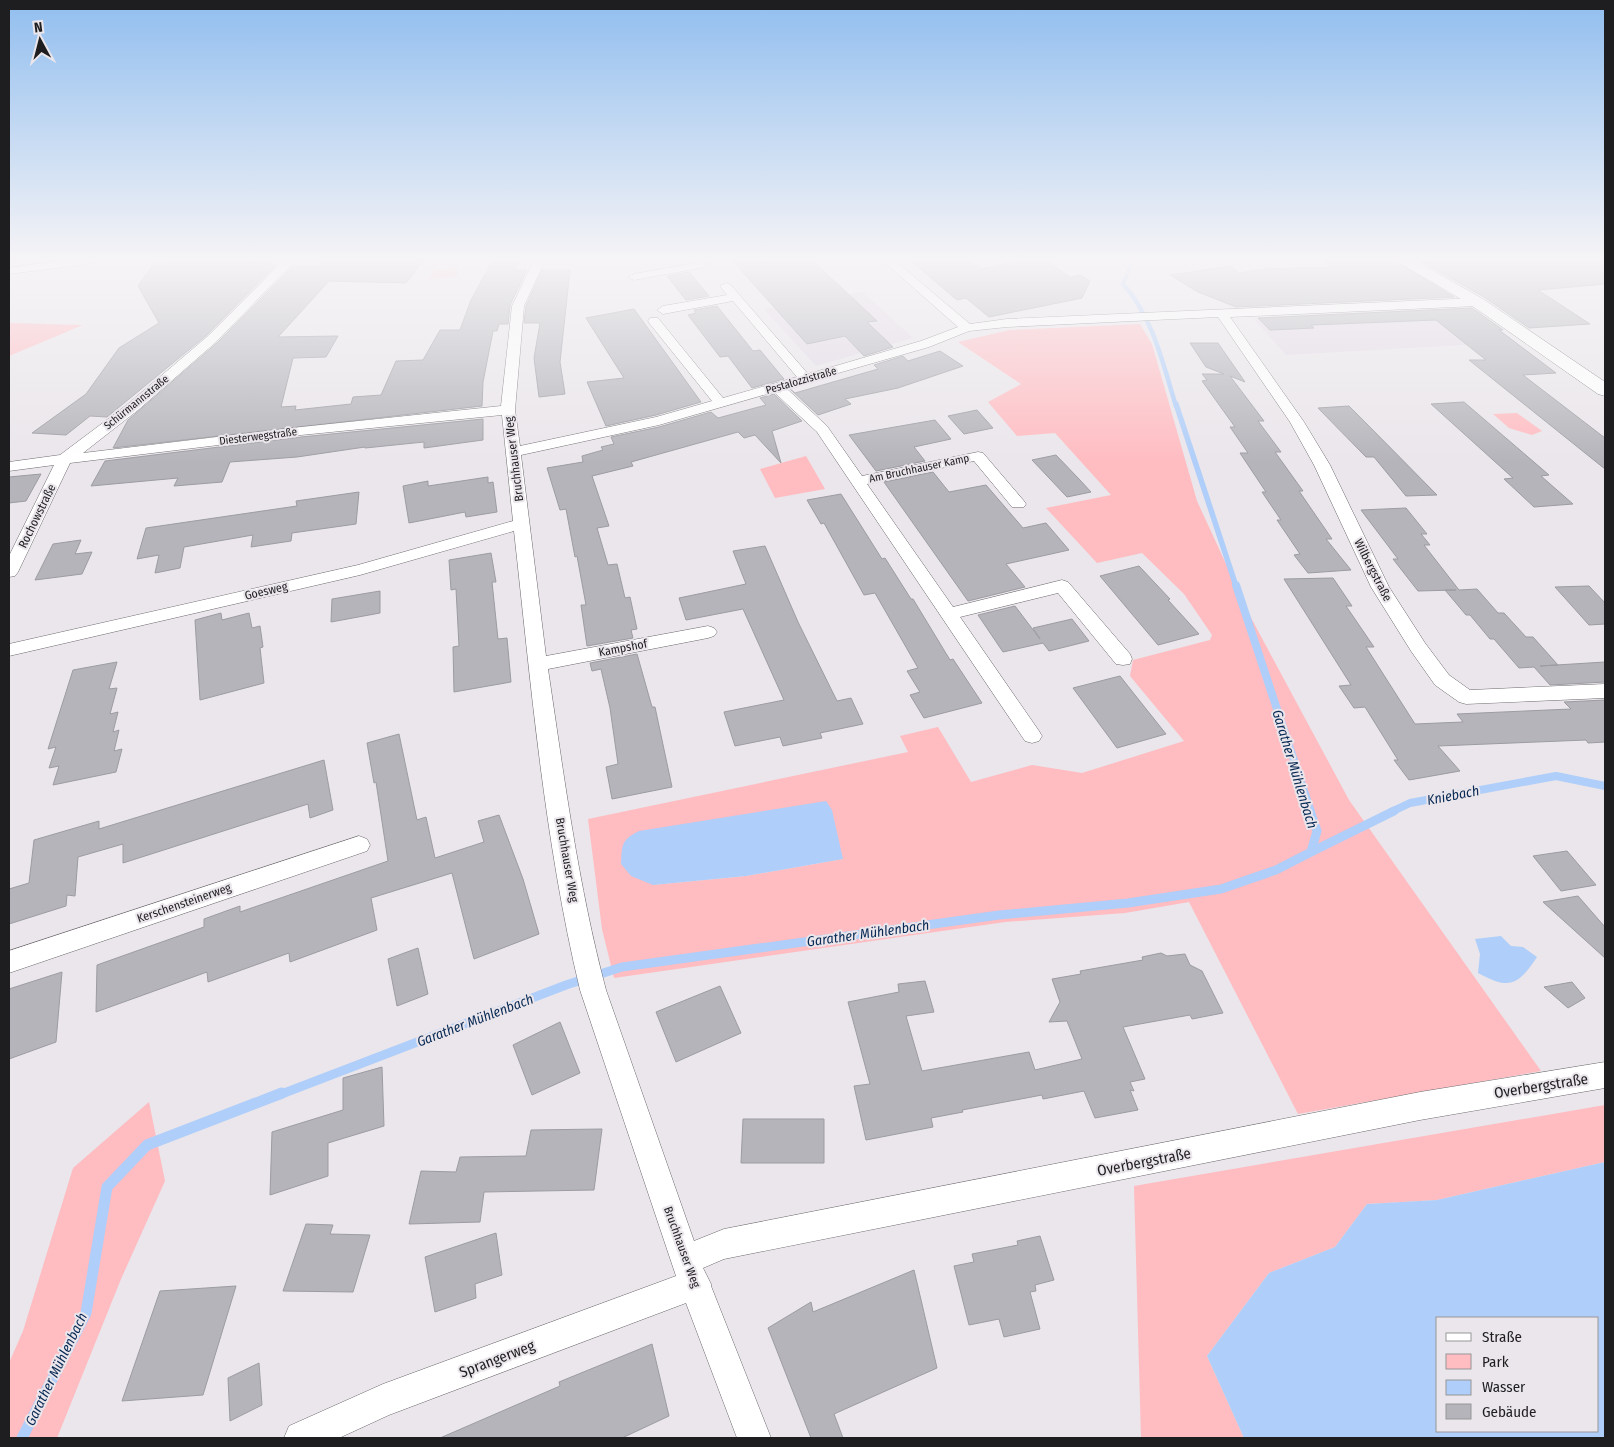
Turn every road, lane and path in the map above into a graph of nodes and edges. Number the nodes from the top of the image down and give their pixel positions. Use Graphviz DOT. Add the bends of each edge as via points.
graph roads {
  1 [pos="223,328"];
  2 [pos="516,328"];
  3 [pos="660,328"];
  4 [pos="761,328"];
  5 [pos="967,328"];
  6 [pos="971,328"];
  7 [pos="1231,328"];
  8 [pos="1516,328"];
  9 [pos="806,379"];
  10 [pos="777,387"];
  11 [pos="1605,390"];
  12 [pos="720,403"];
  13 [pos="508,410"];
  14 [pos="513,452"];
  15 [pos="65,459"];
  16 [pos="9,466"];
  17 [pos="858,481"];
  18 [pos="1018,504"];
  19 [pos="522,524"];
  20 [pos="9,572"];
  21 [pos="950,614"];
  22 [pos="708,632"];
  23 [pos="9,650"];
  24 [pos="1123,659"];
  25 [pos="538,664"];
  26 [pos="1605,691"];
  27 [pos="1032,736"];
  28 [pos="360,845"];
  29 [pos="9,962"];
  30 [pos="1605,1075"];
  31 [pos="690,1272"];
  32 [pos="301,1438"];
  33 [pos="754,1438"];
  1 -- 15 [label="street, Schürmannstraße" via="133,407"];
  2 -- 13 [label="street, Bruchhauser Weg"];
  3 -- 12 [label="street"];
  4 -- 9 [label="street"];
  5 -- 6 [label="street, Pestalozzistraße"];
  5 -- 9 [label="street, Pestalozzistraße" via="925,344"];
  7 -- 26 [label="street, Wilbergstraße" via="1297,422 1322,465 1380,588 1442,680 1466,697"];
  8 -- 11 [label="main road"];
  9 -- 10 [label="street, Pestalozzistraße"];
  10 -- 12 [label="street, Pestalozzistraße"];
  10 -- 17 [label="street, Am Bruchhauser Kamp" via="822,429"];
  12 -- 14 [label="street, Pestalozzistraße" via="659,421"];
  13 -- 14 [label="street, Bruchhauser Weg"];
  13 -- 15 [label="street, Diesterwegstraße"];
  14 -- 19 [label="street, Bruchhauser Weg"];
  15 -- 16 [label="street, Diesterwegstraße"];
  15 -- 20 [label="street, Rochowstraße"];
  17 -- 18 [label="street, Am Bruchhauser Kamp" via="978,456"];
  17 -- 21 [label="street, Am Bruchhauser Kamp"];
  19 -- 23 [label="street, Goesweg" via="360,570"];
  19 -- 25 [label="street, Bruchhauser Weg"];
  21 -- 24 [label="street" via="1062,586"];
  21 -- 27 [label="street, Am Bruchhauser Kamp"];
  22 -- 25 [label="street, Kampshof"];
  25 -- 31 [label="street, Bruchhauser Weg" via="561,831 593,990"];
  28 -- 29 [label="street, Kerschensteinerweg"];
  30 -- 31 [label="street, Overbergstraße" via="1420,1106 724,1244"];
  31 -- 32 [label="street, Sprangerweg"];
  31 -- 33 [label="street, Bruchhauser Weg"];
}
